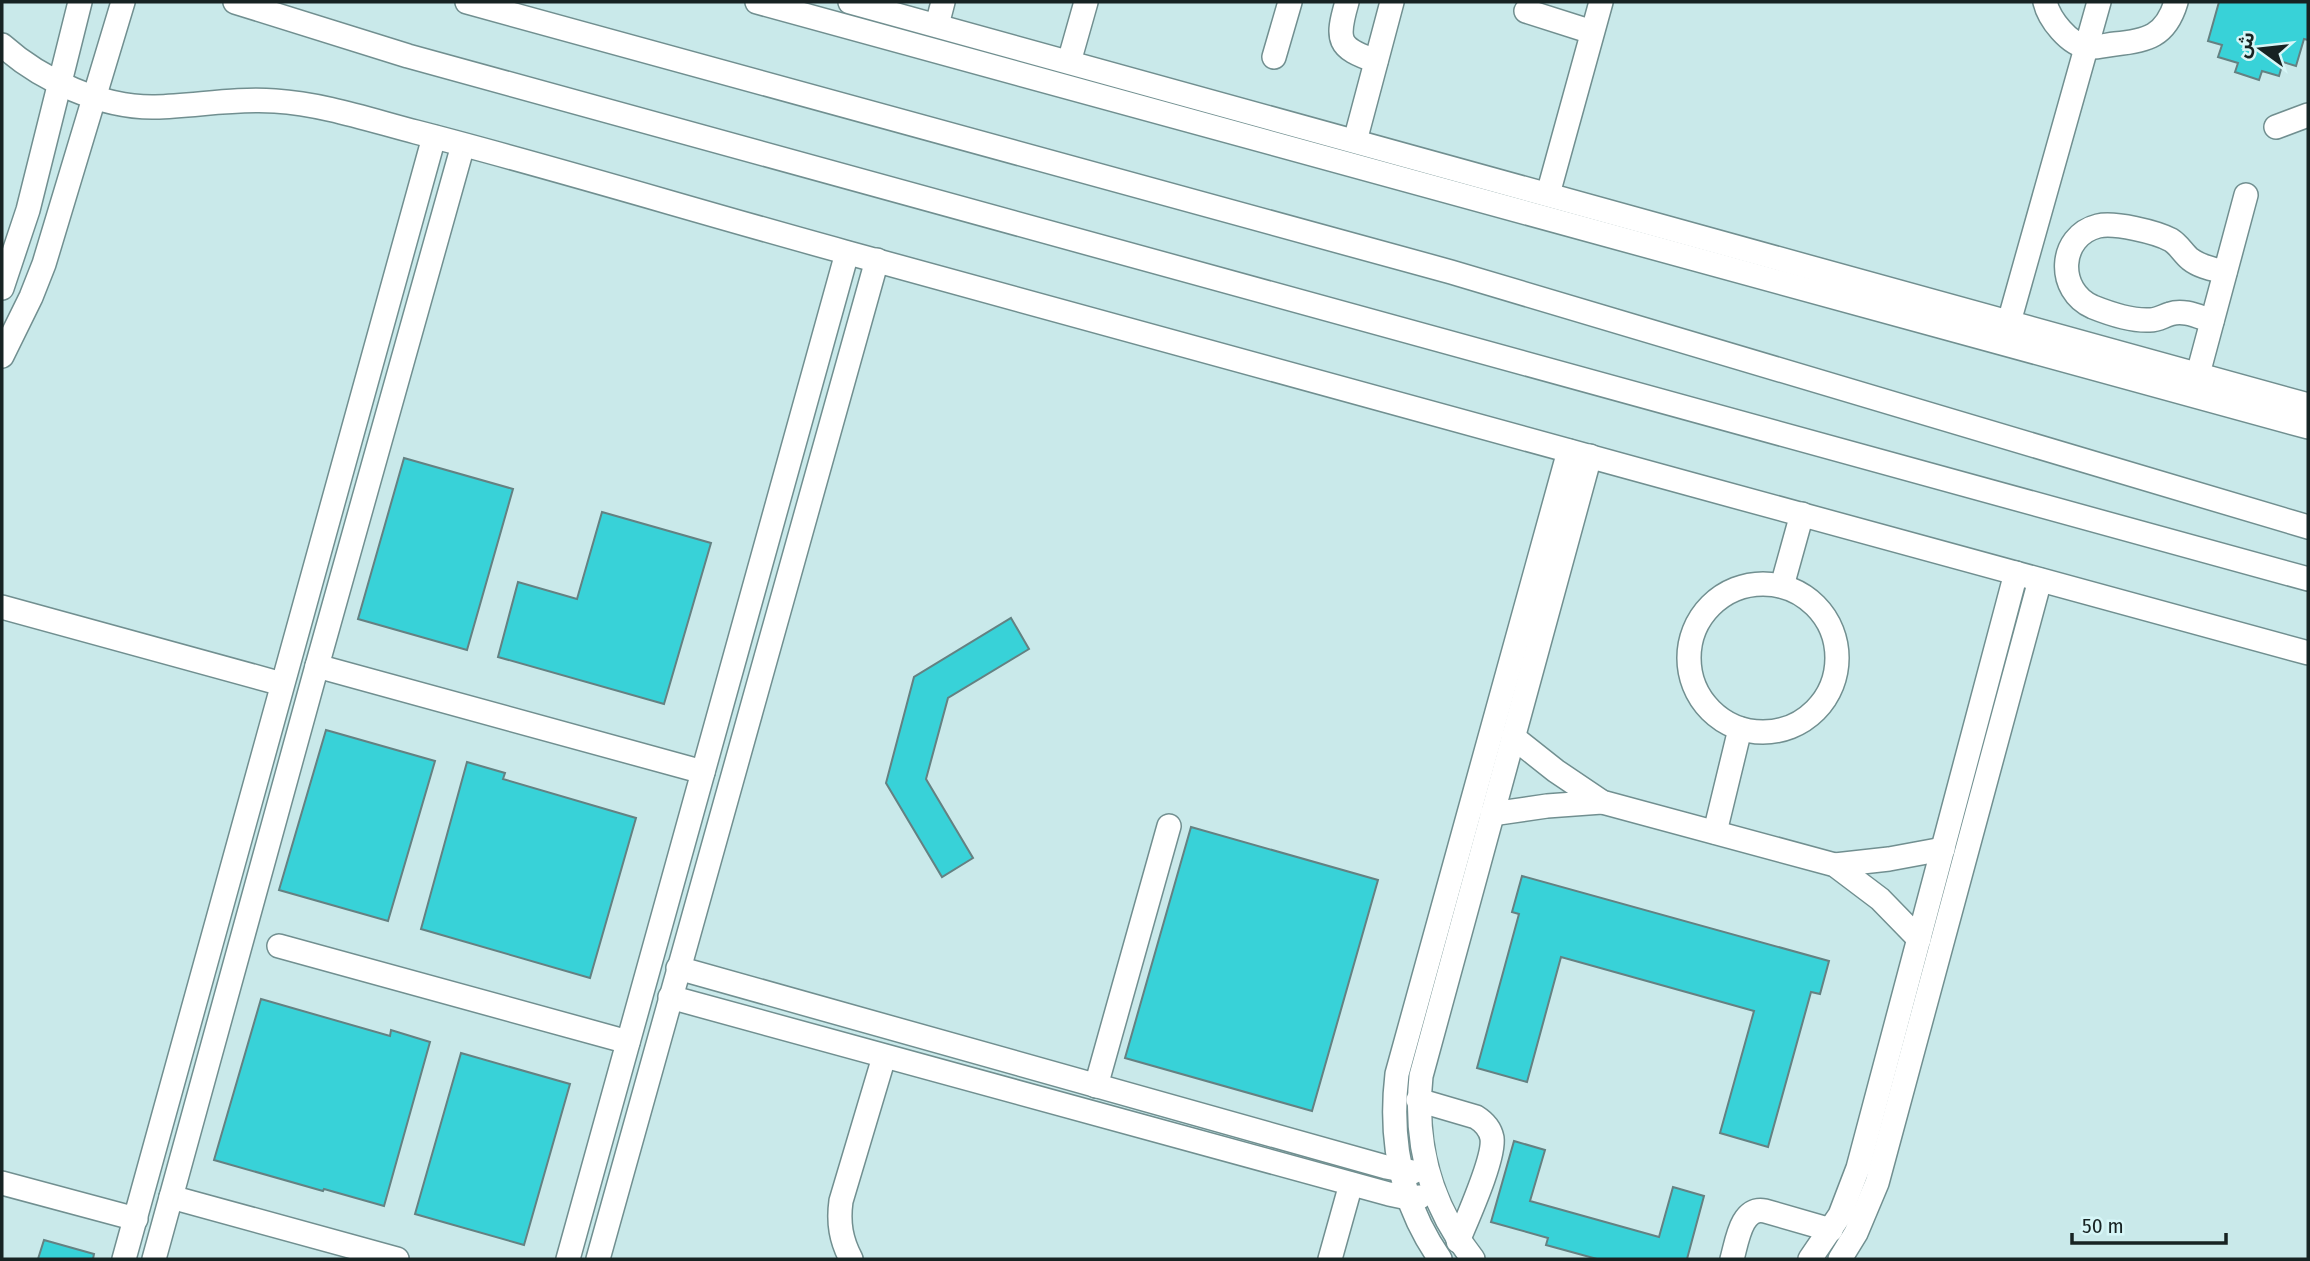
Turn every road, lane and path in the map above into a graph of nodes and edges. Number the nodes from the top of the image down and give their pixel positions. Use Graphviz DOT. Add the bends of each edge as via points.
graph roads {
  1 [pos="80,2"];
  2 [pos="123,2"];
  3 [pos="234,2"];
  4 [pos="467,2"];
  5 [pos="757,2"];
  6 [pos="850,2"];
  7 [pos="943,2"];
  8 [pos="1086,2"];
  9 [pos="1290,2"];
  10 [pos="1347,2"];
  11 [pos="1392,2"];
  12 [pos="1601,2"];
  13 [pos="2045,2"];
  14 [pos="2099,2"];
  15 [pos="2176,2"];
  16 [pos="1526,11"];
  17 [pos="937,25"];
  18 [pos="1592,32"];
  19 [pos="2,44"];
  20 [pos="2086,47"];
  21 [pos="1274,57"];
  22 [pos="1376,61"];
  23 [pos="1069,62"];
  24 [pos="60,83"];
  25 [pos="94,96"];
  26 [pos="2308,115"];
  27 [pos="2276,127"];
  28 [pos="434,136"];
  29 [pos="1355,141"];
  30 [pos="463,145"];
  31 [pos="1548,194"];
  32 [pos="2246,195"];
  33 [pos="847,253"];
  34 [pos="877,260"];
  35 [pos="2225,272"];
  36 [pos="2,288"];
  37 [pos="2212,321"];
  38 [pos="2010,322"];
  39 [pos="2,356"];
  40 [pos="2198,374"];
  41 [pos="2308,405"];
  42 [pos="2308,427"];
  43 [pos="1580,453"];
  44 [pos="1801,514"];
  45 [pos="2308,527"];
  46 [pos="2016,573"];
  47 [pos="2308,579"];
  48 [pos="2040,580"];
  49 [pos="1782,586"];
  50 [pos="2,607"];
  51 [pos="2308,653"];
  52 [pos="317,666"];
  53 [pos="282,684"];
  54 [pos="1740,729"];
  55 [pos="1513,737"];
  56 [pos="703,772"];
  57 [pos="1602,802"];
  58 [pos="1492,814"];
  59 [pos="1169,826"];
  60 [pos="1716,832"];
  61 [pos="1943,849"];
  62 [pos="1835,865"];
  63 [pos="1919,939"];
  64 [pos="279,946"];
  65 [pos="678,968"];
  66 [pos="736,985"];
  67 [pos="670,997"];
  68 [pos="729,1013"];
  69 [pos="628,1042"];
  70 [pos="884,1057"];
  71 [pos="1096,1086"];
  72 [pos="1418,1100"];
  73 [pos="1399,1170"];
  74 [pos="1427,1173"];
  75 [pos="2,1183"];
  76 [pos="1351,1184"];
  77 [pos="1434,1196"];
  78 [pos="171,1197"];
  79 [pos="1408,1198"];
  80 [pos="135,1219"];
  81 [pos="1831,1230"];
  82 [pos="1466,1250"];
  83 [pos="124,1259"];
  84 [pos="154,1259"];
  85 [pos="397,1259"];
  86 [pos="568,1259"];
  87 [pos="598,1259"];
  88 [pos="850,1259"];
  89 [pos="1330,1259"];
  90 [pos="1440,1259"];
  91 [pos="1732,1259"];
  92 [pos="1810,1259"];
  93 [pos="1840,1259"];
  1 -- 24 [label="street"];
  2 -- 25 [label="street"];
  3 -- 47 [label="street" via="435,63"];
  4 -- 45 [label="street" via="1451,272"];
  5 -- 42 [label="street"];
  6 -- 17 [label="street"];
  7 -- 17 [label="street"];
  8 -- 23 [label="street"];
  9 -- 21 [label="street"];
  10 -- 22 [label="street" via="1340,27 1342,41 1351,52"];
  11 -- 22 [label="street"];
  12 -- 18 [label="street"];
  13 -- 20 [label="street" via="2060,30"];
  14 -- 20 [label="street"];
  15 -- 20 [label="street" via="2167,23 2152,37"];
  16 -- 18 [label="street"];
  17 -- 23 [label="street"];
  18 -- 31 [label="street"];
  19 -- 24 [label="street"];
  20 -- 38 [label="street"];
  22 -- 29 [label="street"];
  23 -- 29 [label="street"];
  24 -- 25 [label="street"];
  24 -- 36 [label="street" via="29,210"];
  25 -- 28 [label="street" via="151,107 282,101"];
  25 -- 39 [label="street" via="44,264"];
  26 -- 27 [label="street"];
  28 -- 30 [label="street"];
  28 -- 53 [label="street"];
  29 -- 31 [label="street"];
  30 -- 33 [label="street"];
  30 -- 52 [label="street"];
  31 -- 38 [label="street"];
  32 -- 35 [label="street"];
  33 -- 34 [label="street"];
  33 -- 56 [label="street"];
  34 -- 43 [label="street"];
  34 -- 65 [label="street"];
  35 -- 37 [label="street"];
  35 -- 37 [label="street" via="2197,264 2169,239 2109,224 2081,234 2066,260 2072,290 2095,308 2148,321 2182,312"];
  37 -- 40 [label="street"];
  38 -- 40 [label="street"];
  40 -- 41 [label="street"];
  43 -- 44 [label="street"];
  43 -- 55 [label="street"];
  43 -- 73 [label="street" via="1402,1050 1393,1122"];
  44 -- 46 [label="street"];
  44 -- 49 [label="street"];
  46 -- 48 [label="street"];
  46 -- 61 [label="street"];
  48 -- 51 [label="street"];
  48 -- 93 [label="street" via="1877,1183"];
  49 -- 54 [label="street" via="1752,585 1730,592 1711,605 1694,630 1689,660 1696,689 1713,714"];
  49 -- 54 [label="street" via="1808,599 1828,622 1837,650 1835,680 1820,706 1797,725 1769,733"];
  50 -- 53 [label="street"];
  52 -- 56 [label="street"];
  52 -- 78 [label="street"];
  53 -- 80 [label="street"];
  54 -- 60 [label="street"];
  55 -- 57 [label="street"];
  55 -- 58 [label="street"];
  56 -- 69 [label="street"];
  57 -- 58 [label="street"];
  57 -- 60 [label="street"];
  58 -- 72 [label="street" via="1426,1052"];
  59 -- 71 [label="street"];
  60 -- 62 [label="street"];
  61 -- 62 [label="street"];
  61 -- 63 [label="street"];
  62 -- 63 [label="street" via="1880,899"];
  63 -- 81 [label="street" via="1851,1192"];
  64 -- 69 [label="street"];
  65 -- 66 [label="street"];
  65 -- 67 [label="street"];
  66 -- 68 [label="street"];
  66 -- 71 [label="street"];
  67 -- 68 [label="street"];
  67 -- 87 [label="street"];
  68 -- 70 [label="street"];
  69 -- 86 [label="street"];
  70 -- 76 [label="street"];
  70 -- 88 [label="street" via="841,1201 841,1237"];
  71 -- 73 [label="street"];
  72 -- 74 [label="street"];
  72 -- 82 [label="street" via="1476,1117 1490,1132 1490,1154"];
  73 -- 74 [label="street"];
  73 -- 79 [label="street"];
  74 -- 77 [label="street"];
  75 -- 80 [label="street"];
  76 -- 79 [label="street"];
  76 -- 89 [label="street"];
  77 -- 79 [label="street"];
  77 -- 82 [label="street"];
  78 -- 84 [label="street"];
  78 -- 85 [label="street"];
  79 -- 90 [label="street"];
  80 -- 83 [label="street"];
  81 -- 91 [label="street" via="1754,1210 1746,1217"];
  81 -- 92 [label="street"];
}
